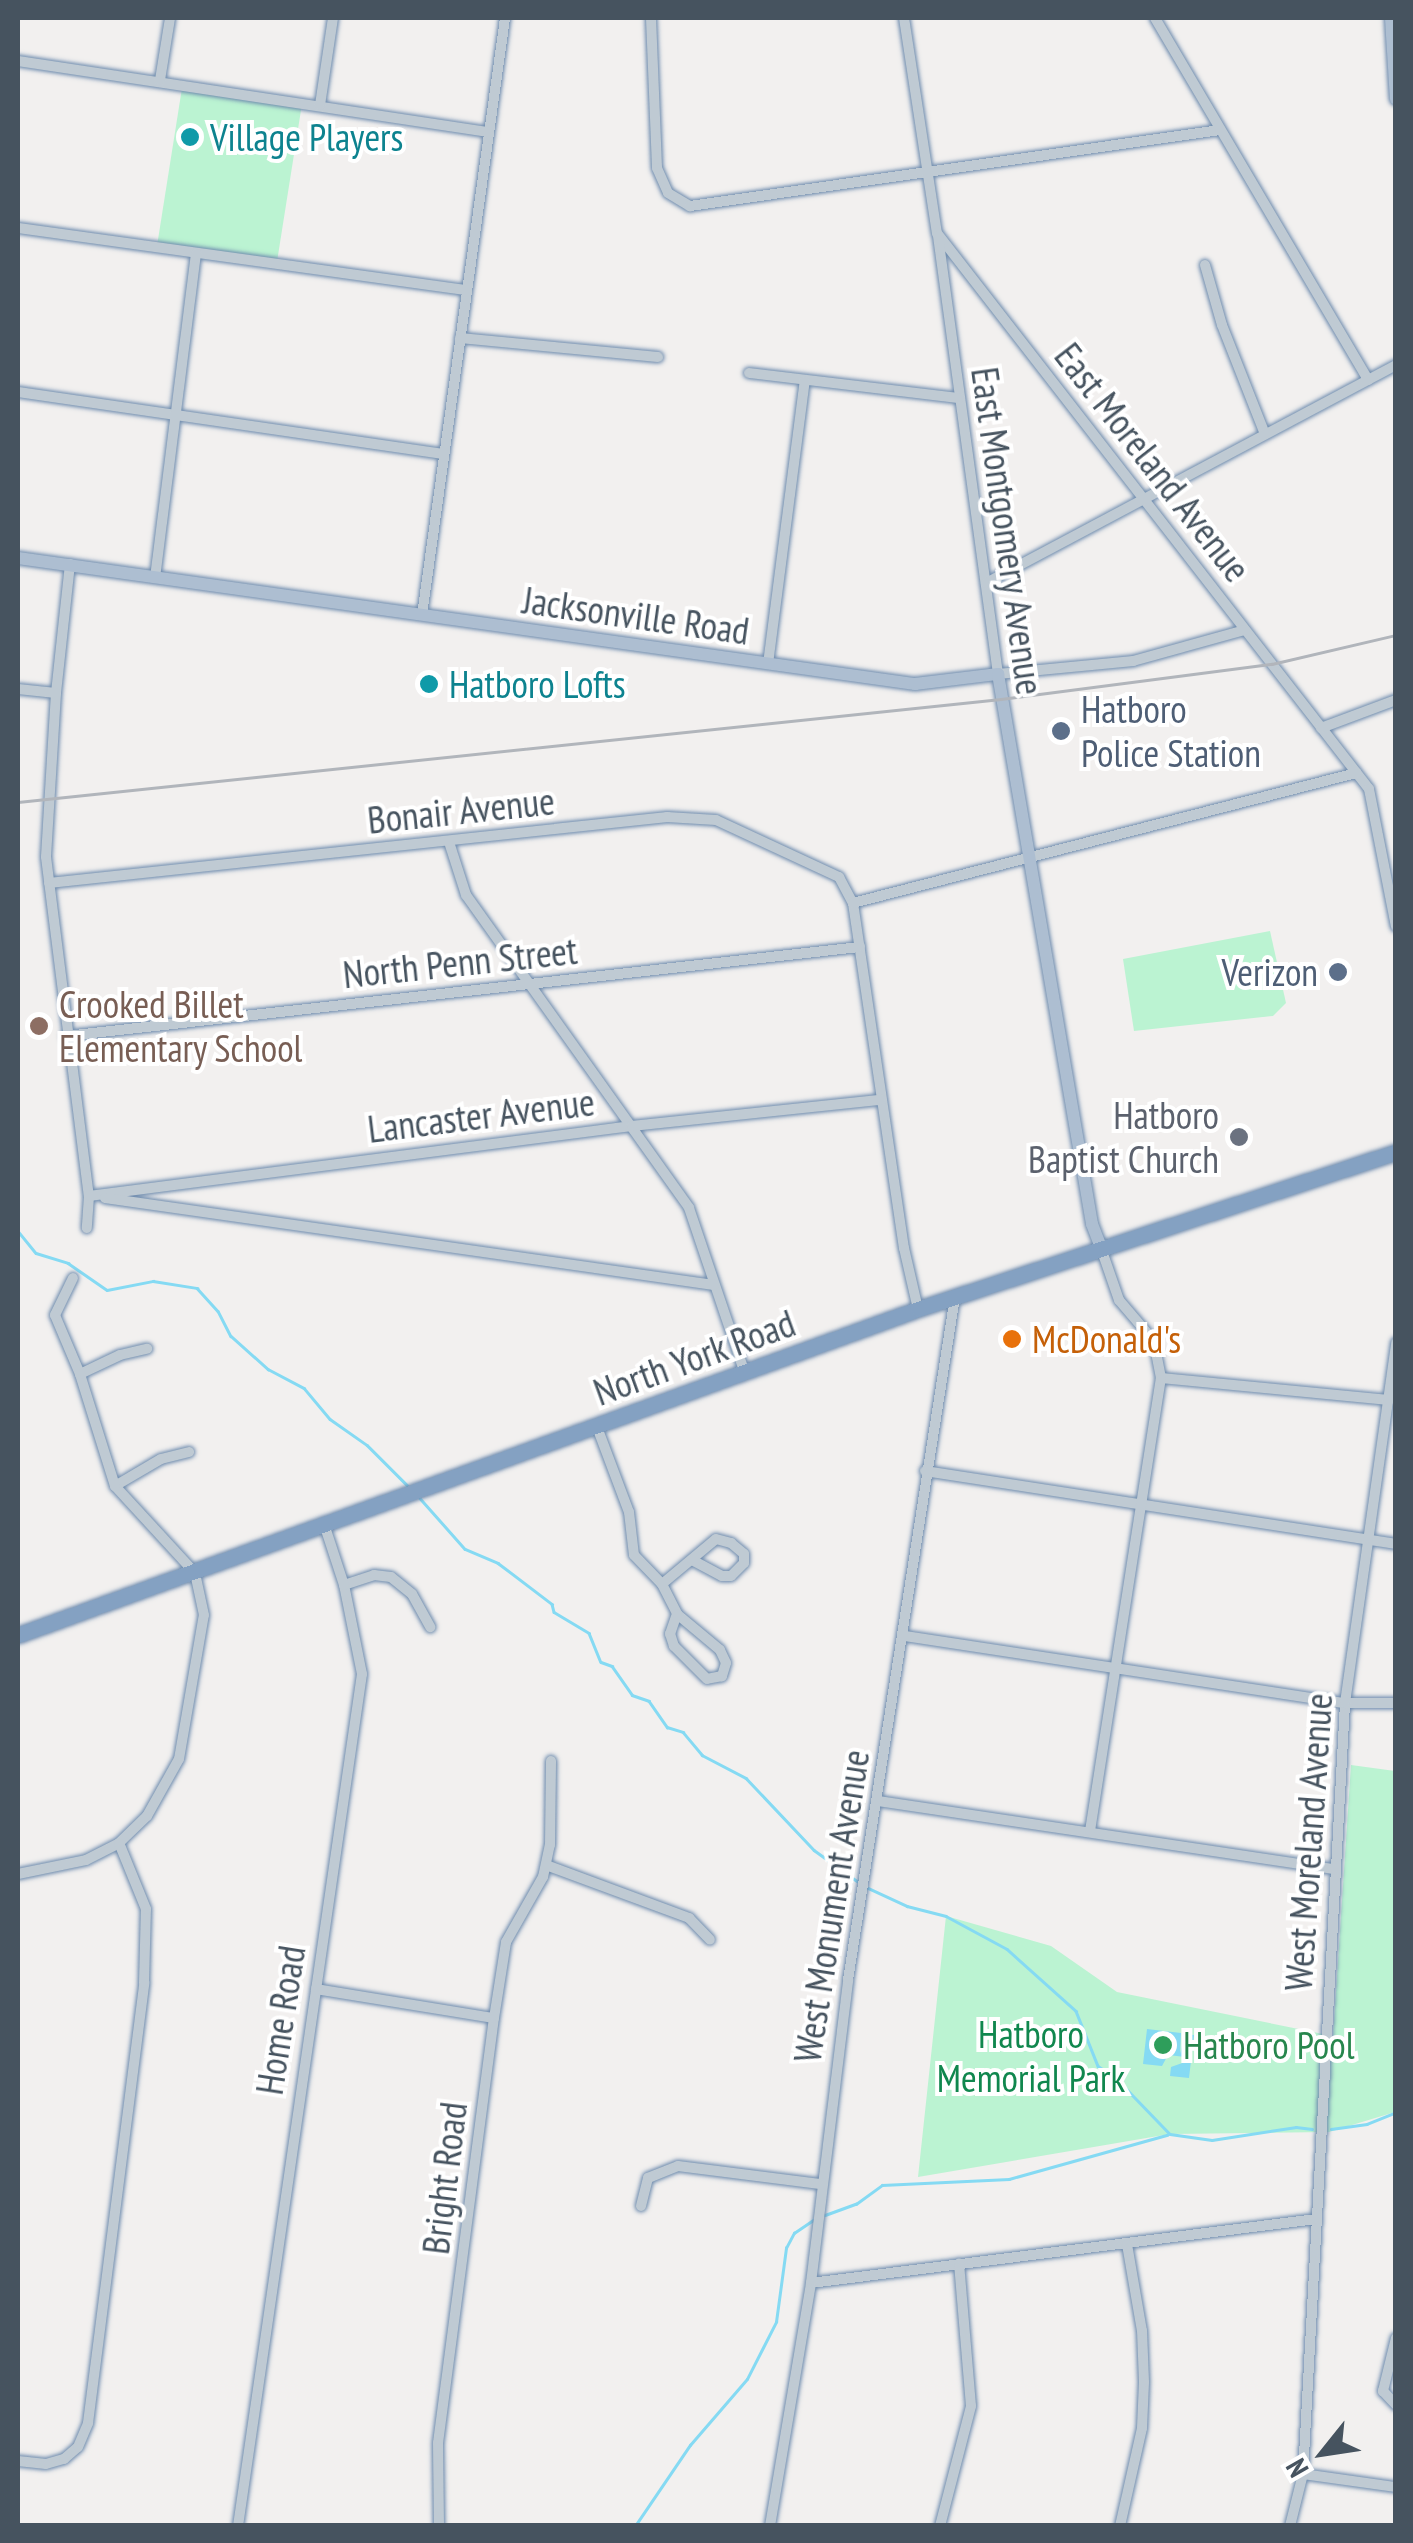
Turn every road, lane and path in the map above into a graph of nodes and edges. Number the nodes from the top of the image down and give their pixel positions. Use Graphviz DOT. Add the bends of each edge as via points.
graph roads {
  1 [pos="170,18"];
  2 [pos="332,18"];
  3 [pos="505,18"];
  4 [pos="650,18"];
  5 [pos="904,18"];
  6 [pos="1155,18"];
  7 [pos="1390,18"];
  8 [pos="18,62"];
  9 [pos="160,80"];
  10 [pos="1396,99"];
  11 [pos="320,105"];
  12 [pos="1220,130"];
  13 [pos="489,132"];
  14 [pos="926,171"];
  15 [pos="18,228"];
  16 [pos="937,233"];
  17 [pos="196,254"];
  18 [pos="1204,265"];
  19 [pos="466,290"];
  20 [pos="460,338"];
  21 [pos="658,357"];
  22 [pos="1396,365"];
  23 [pos="749,372"];
  24 [pos="1368,380"];
  25 [pos="805,381"];
  26 [pos="18,392"];
  27 [pos="960,398"];
  28 [pos="179,415"];
  29 [pos="1265,434"];
  30 [pos="444,454"];
  31 [pos="1144,500"];
  32 [pos="18,558"];
  33 [pos="70,564"];
  34 [pos="155,578"];
  35 [pos="986,583"];
  36 [pos="422,615"];
  37 [pos="1245,630"];
  38 [pos="768,664"];
  39 [pos="998,674"];
  40 [pos="18,688"];
  41 [pos="56,694"];
  42 [pos="1396,700"];
  43 [pos="1322,728"];
  44 [pos="1356,773"];
  45 [pos="449,842"];
  46 [pos="1027,858"];
  47 [pos="49,883"];
  48 [pos="853,903"];
  49 [pos="1396,926"];
  50 [pos="860,948"];
  51 [pos="529,985"];
  52 [pos="66,1036"];
  53 [pos="881,1100"];
  54 [pos="632,1126"];
  55 [pos="1396,1152"];
  56 [pos="89,1196"];
  57 [pos="87,1228"];
  58 [pos="1101,1248"];
  59 [pos="72,1278"];
  60 [pos="714,1285"];
  61 [pos="955,1297"];
  62 [pos="918,1310"];
  63 [pos="1396,1344"];
  64 [pos="147,1349"];
  65 [pos="80,1374"];
  66 [pos="746,1374"];
  67 [pos="1161,1378"];
  68 [pos="1389,1400"];
  69 [pos="597,1426"];
  70 [pos="189,1452"];
  71 [pos="925,1472"];
  72 [pos="116,1486"];
  73 [pos="1140,1503"];
  74 [pos="325,1528"];
  75 [pos="1368,1540"];
  76 [pos="1396,1544"];
  77 [pos="692,1560"];
  78 [pos="195,1573"];
  79 [pos="662,1584"];
  80 [pos="344,1585"];
  81 [pos="677,1614"];
  82 [pos="430,1627"];
  83 [pos="18,1635"];
  84 [pos="905,1636"];
  85 [pos="1114,1666"];
  86 [pos="1345,1703"];
  87 [pos="1396,1703"];
  88 [pos="551,1761"];
  89 [pos="878,1801"];
  90 [pos="1090,1830"];
  91 [pos="119,1842"];
  92 [pos="546,1865"];
  93 [pos="1334,1869"];
  94 [pos="19,1877"];
  95 [pos="710,1940"];
  96 [pos="316,1989"];
  97 [pos="494,2018"];
  98 [pos="820,2184"];
  99 [pos="641,2206"];
  100 [pos="1316,2219"];
  101 [pos="1128,2244"];
  102 [pos="959,2264"];
  103 [pos="811,2283"];
  104 [pos="1396,2338"];
  105 [pos="1396,2404"];
  106 [pos="18,2461"];
  107 [pos="1303,2474"];
  108 [pos="1396,2487"];
  109 [pos="238,2526"];
  110 [pos="438,2526"];
  111 [pos="770,2526"];
  112 [pos="940,2526"];
  113 [pos="1120,2526"];
  114 [pos="1290,2526"];
  1 -- 9 [label="street"];
  2 -- 11 [label="street"];
  3 -- 13 [label="street"];
  4 -- 14 [label="street" via="657,168 679,201 704,207"];
  5 -- 14 [label="street, East Moreland Avenue"];
  6 -- 12 [label="street"];
  7 -- 10 [label="main road"];
  8 -- 9 [label="street"];
  9 -- 11 [label="street"];
  11 -- 13 [label="street"];
  12 -- 14 [label="street"];
  12 -- 24 [label="street"];
  13 -- 19 [label="street"];
  14 -- 16 [label="street, East Moreland Avenue"];
  15 -- 17 [label="street"];
  16 -- 27 [label="street, East Montgomery Avenue"];
  16 -- 31 [label="street, East Moreland Avenue"];
  17 -- 19 [label="street"];
  17 -- 28 [label="street"];
  18 -- 29 [label="street"];
  19 -- 20 [label="street"];
  20 -- 21 [label="street"];
  20 -- 30 [label="street"];
  22 -- 24 [label="street"];
  23 -- 25 [label="street"];
  24 -- 29 [label="street"];
  25 -- 27 [label="street"];
  25 -- 38 [label="street"];
  26 -- 28 [label="street"];
  27 -- 35 [label="street, East Montgomery Avenue"];
  28 -- 30 [label="street"];
  28 -- 34 [label="street"];
  29 -- 31 [label="street"];
  30 -- 36 [label="street"];
  31 -- 35 [label="street"];
  31 -- 37 [label="street, East Moreland Avenue"];
  32 -- 33 [label="main road, Jacksonville Road"];
  33 -- 34 [label="main road, Jacksonville Road"];
  33 -- 41 [label="street"];
  34 -- 36 [label="main road, Jacksonville Road"];
  35 -- 39 [label="street, East Montgomery Avenue"];
  36 -- 38 [label="main road, Jacksonville Road"];
  37 -- 39 [label="street, Jacksonville Road" via="1134,661"];
  37 -- 43 [label="street, East Moreland Avenue"];
  38 -- 39 [label="main road, Jacksonville Road" via="914,684"];
  39 -- 46 [label="main road, East Montgomery Avenue"];
  40 -- 41 [label="street"];
  41 -- 47 [label="street" via="46,823"];
  42 -- 43 [label="street"];
  43 -- 44 [label="street, East Moreland Avenue"];
  44 -- 46 [label="street"];
  44 -- 49 [label="street, East Moreland Avenue" via="1369,789"];
  45 -- 47 [label="street, Bonair Avenue"];
  45 -- 48 [label="street, Bonair Avenue" via="667,817 716,820 838,877"];
  45 -- 51 [label="street" via="466,896"];
  46 -- 48 [label="street"];
  46 -- 58 [label="main road, East Montgomery Avenue"];
  47 -- 52 [label="street"];
  48 -- 50 [label="street"];
  50 -- 51 [label="street, North Penn Street"];
  50 -- 53 [label="street"];
  51 -- 52 [label="street, North Penn Street"];
  51 -- 54 [label="street"];
  52 -- 56 [label="street"];
  53 -- 54 [label="street, Lancaster Avenue"];
  53 -- 62 [label="street"];
  54 -- 56 [label="street, Lancaster Avenue"];
  54 -- 60 [label="street" via="689,1208"];
  55 -- 58 [label="highway, North York Road"];
  56 -- 57 [label="street"];
  56 -- 60 [label="street"];
  58 -- 61 [label="highway, North York Road"];
  58 -- 67 [label="street" via="1120,1300 1154,1341"];
  59 -- 65 [label="street" via="56,1315"];
  60 -- 66 [label="street"];
  61 -- 62 [label="highway, North York Road"];
  61 -- 71 [label="street, West Monument Avenue"];
  62 -- 66 [label="highway, North York Road"];
  63 -- 68 [label="street, West Moreland Avenue"];
  64 -- 65 [label="street"];
  65 -- 72 [label="street"];
  66 -- 69 [label="highway, North York Road"];
  67 -- 68 [label="street"];
  67 -- 73 [label="street"];
  68 -- 75 [label="street, West Moreland Avenue"];
  69 -- 74 [label="highway, North York Road"];
  69 -- 79 [label="street" via="629,1512 634,1554"];
  70 -- 72 [label="street" via="161,1458"];
  71 -- 73 [label="street"];
  71 -- 84 [label="street, West Monument Avenue"];
  72 -- 78 [label="street"];
  73 -- 75 [label="street"];
  73 -- 85 [label="street"];
  74 -- 78 [label="highway, North York Road"];
  74 -- 80 [label="street, Home Road"];
  75 -- 76 [label="street"];
  75 -- 86 [label="street, West Moreland Avenue"];
  77 -- 77 [label="street" via="716,1539 744,1554 744,1564 731,1576"];
  77 -- 79 [label="street"];
  78 -- 83 [label="highway, North York Road"];
  78 -- 91 [label="street" via="204,1616 179,1759 147,1816"];
  79 -- 81 [label="street"];
  80 -- 82 [label="street" via="374,1574 392,1577 412,1594"];
  80 -- 96 [label="street, Home Road" via="362,1674"];
  81 -- 81 [label="street" via="720,1650 722,1676 708,1679 674,1646 670,1634"];
  84 -- 85 [label="street"];
  84 -- 89 [label="street, West Monument Avenue"];
  85 -- 86 [label="street"];
  85 -- 90 [label="street"];
  86 -- 87 [label="street"];
  86 -- 93 [label="street, West Moreland Avenue"];
  88 -- 92 [label="street"];
  89 -- 90 [label="street"];
  89 -- 98 [label="street, West Monument Avenue"];
  90 -- 93 [label="street"];
  91 -- 94 [label="street" via="70,1865"];
  91 -- 106 [label="street" via="146,1910 144,1984 88,2423 64,2459"];
  92 -- 95 [label="street" via="688,1918"];
  92 -- 97 [label="street, Bright Road" via="506,1942"];
  93 -- 100 [label="street, West Moreland Avenue"];
  96 -- 97 [label="street"];
  96 -- 109 [label="street, Home Road"];
  97 -- 110 [label="street, Bright Road" via="438,2443"];
  98 -- 99 [label="street" via="678,2166 648,2178"];
  98 -- 103 [label="street, West Monument Avenue"];
  100 -- 101 [label="street"];
  100 -- 107 [label="street, West Moreland Avenue"];
  101 -- 102 [label="street"];
  101 -- 113 [label="street" via="1144,2382 1142,2428"];
  102 -- 103 [label="street"];
  102 -- 112 [label="street" via="971,2406"];
  103 -- 111 [label="street, West Monument Avenue"];
  104 -- 105 [label="street" via="1383,2391"];
  107 -- 108 [label="street"];
  107 -- 114 [label="street, West Moreland Avenue"];
}
